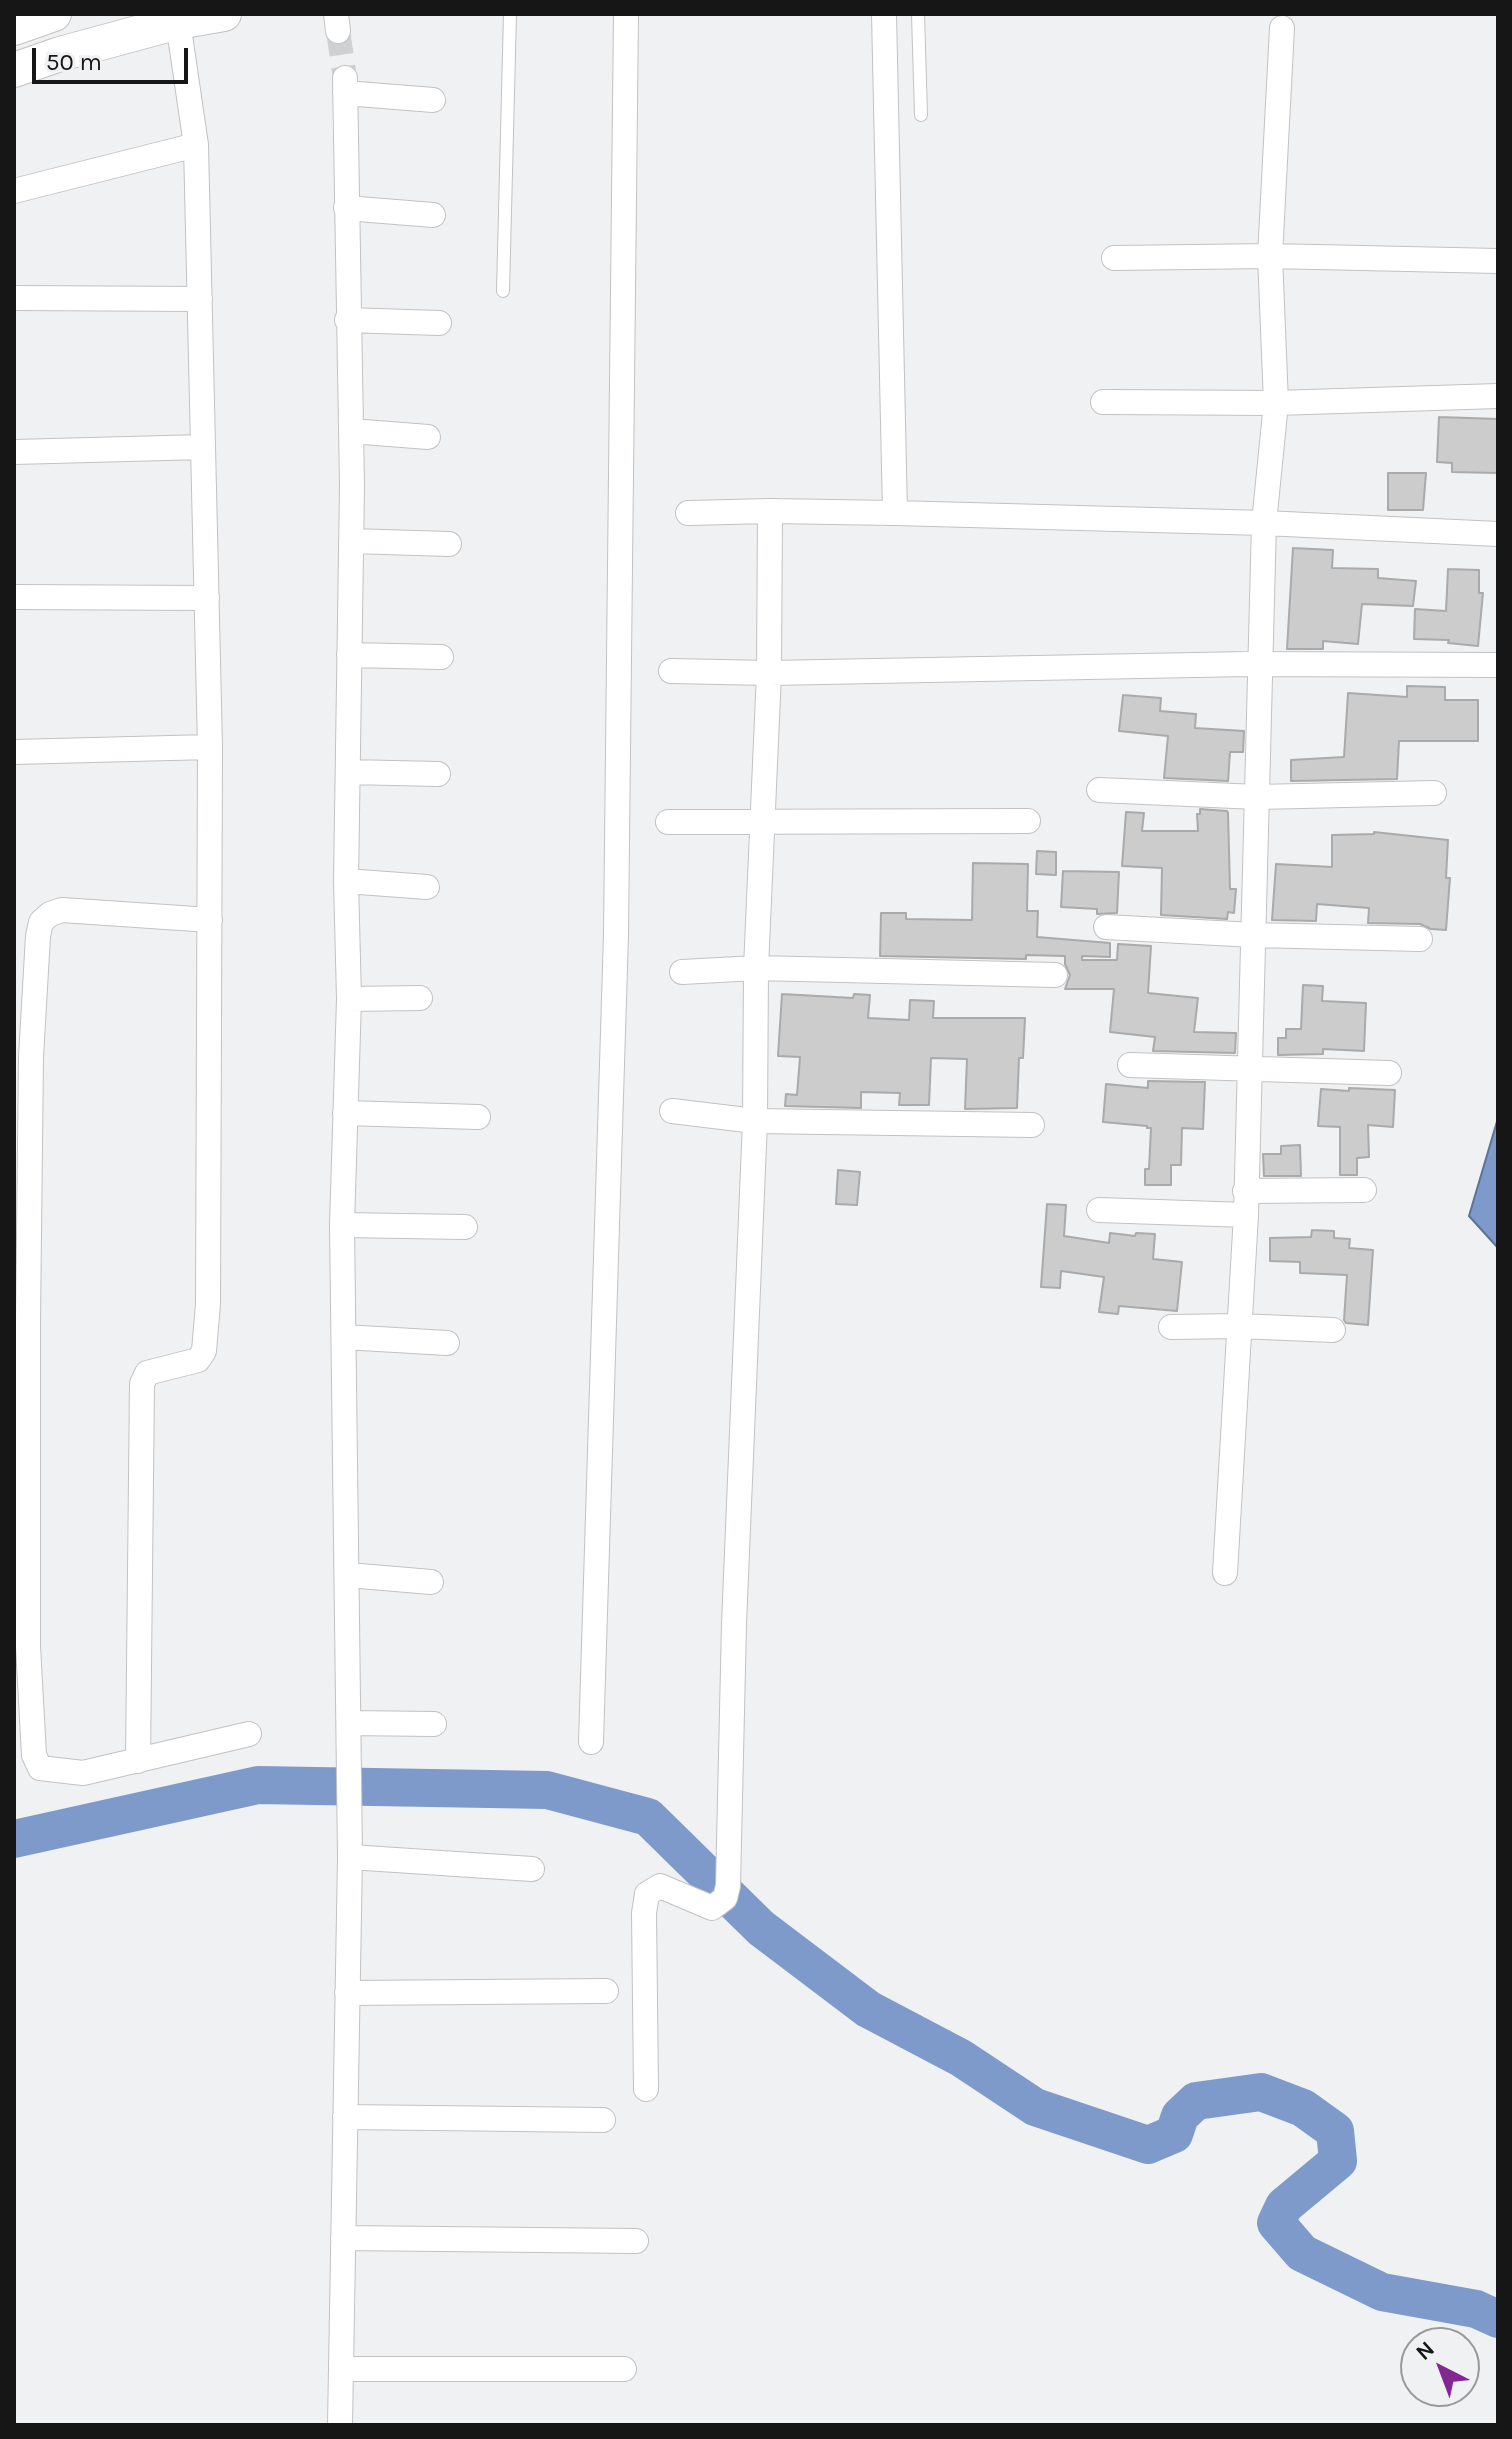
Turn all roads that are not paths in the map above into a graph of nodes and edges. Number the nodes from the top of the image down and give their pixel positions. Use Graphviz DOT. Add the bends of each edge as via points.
graph roads {
  1 [pos="54,14"];
  2 [pos="224,14"];
  3 [pos="510,14"];
  4 [pos="626,14"];
  5 [pos="884,14"];
  6 [pos="918,14"];
  7 [pos="178,22"];
  8 [pos="14,28"];
  9 [pos="1282,28"];
  10 [pos="14,70"];
  11 [pos="433,100"];
  12 [pos="921,115"];
  13 [pos="196,145"];
  14 [pos="14,191"];
  15 [pos="346,208"];
  16 [pos="433,215"];
  17 [pos="1270,256"];
  18 [pos="1114,258"];
  19 [pos="1498,261"];
  20 [pos="503,291"];
  21 [pos="14,298"];
  22 [pos="200,299"];
  23 [pos="347,320"];
  24 [pos="439,323"];
  25 [pos="1498,396"];
  26 [pos="1103,402"];
  27 [pos="1276,403"];
  28 [pos="351,431"];
  29 [pos="428,437"];
  30 [pos="203,447"];
  31 [pos="14,452"];
  32 [pos="770,511"];
  33 [pos="688,513"];
  34 [pos="895,513"];
  35 [pos="1264,523"];
  36 [pos="1498,534"];
  37 [pos="351,541"];
  38 [pos="449,544"];
  39 [pos="14,597"];
  40 [pos="207,598"];
  41 [pos="349,655"];
  42 [pos="441,657"];
  43 [pos="1260,664"];
  44 [pos="1498,665"];
  45 [pos="671,671"];
  46 [pos="769,673"];
  47 [pos="210,747"];
  48 [pos="14,752"];
  49 [pos="348,772"];
  50 [pos="438,774"];
  51 [pos="1099,790"];
  52 [pos="1434,793"];
  53 [pos="1257,797"];
  54 [pos="764,821"];
  55 [pos="1028,821"];
  56 [pos="668,822"];
  57 [pos="346,881"];
  58 [pos="427,887"];
  59 [pos="210,920"];
  60 [pos="1106,927"];
  61 [pos="1254,935"];
  62 [pos="1420,939"];
  63 [pos="756,968"];
  64 [pos="682,972"];
  65 [pos="1055,975"];
  66 [pos="420,998"];
  67 [pos="349,999"];
  68 [pos="1130,1065"];
  69 [pos="1248,1067"];
  70 [pos="1389,1073"];
  71 [pos="672,1111"];
  72 [pos="345,1113"];
  73 [pos="478,1117"];
  74 [pos="755,1121"];
  75 [pos="1032,1125"];
  76 [pos="1364,1190"];
  77 [pos="1246,1203"];
  78 [pos="1099,1210"];
  79 [pos="342,1225"];
  80 [pos="465,1227"];
  81 [pos="1239,1326"];
  82 [pos="1171,1327"];
  83 [pos="1333,1330"];
  84 [pos="344,1337"];
  85 [pos="447,1343"];
  86 [pos="1225,1573"];
  87 [pos="348,1575"];
  88 [pos="431,1582"];
  89 [pos="349,1723"];
  90 [pos="434,1724"];
  91 [pos="249,1734"];
  92 [pos="591,1742"];
  93 [pos="138,1761"];
  94 [pos="350,1857"];
  95 [pos="532,1869"];
  96 [pos="606,1991"];
  97 [pos="347,1993"];
  98 [pos="646,2089"];
  99 [pos="345,2117"];
  100 [pos="603,2120"];
  101 [pos="343,2238"];
  102 [pos="636,2241"];
  103 [pos="341,2369"];
  104 [pos="624,2369"];
  105 [pos="340,2425"];
  1 -- 8 [label="main road"];
  2 -- 7 [label="main road"];
  3 -- 20 [label="lane"];
  4 -- 92 [label="street" via="616,935"];
  5 -- 34 [label="street"];
  6 -- 12 [label="lane"];
  7 -- 10 [label="main road"];
  7 -- 13 [label="street"];
  9 -- 17 [label="street"];
  11 -- 15 [label="street" via="345,85"];
  13 -- 14 [label="street"];
  13 -- 22 [label="street"];
  15 -- 16 [label="street"];
  15 -- 23 [label="street"];
  17 -- 18 [label="street"];
  17 -- 19 [label="street"];
  17 -- 27 [label="street"];
  21 -- 22 [label="street"];
  22 -- 30 [label="street"];
  23 -- 24 [label="street"];
  23 -- 28 [label="street"];
  25 -- 27 [label="street"];
  26 -- 27 [label="street"];
  27 -- 35 [label="street"];
  28 -- 29 [label="street"];
  28 -- 37 [label="street"];
  30 -- 31 [label="street"];
  30 -- 40 [label="street"];
  32 -- 33 [label="street"];
  32 -- 34 [label="street"];
  32 -- 46 [label="street"];
  34 -- 35 [label="street"];
  35 -- 36 [label="street"];
  35 -- 43 [label="street"];
  37 -- 38 [label="street"];
  37 -- 41 [label="street"];
  39 -- 40 [label="street"];
  40 -- 47 [label="street"];
  41 -- 42 [label="street"];
  41 -- 49 [label="street"];
  43 -- 44 [label="street"];
  43 -- 46 [label="street"];
  43 -- 53 [label="street"];
  45 -- 46 [label="street"];
  46 -- 54 [label="street"];
  47 -- 48 [label="street"];
  47 -- 59 [label="street"];
  49 -- 50 [label="street"];
  49 -- 57 [label="street"];
  51 -- 53 [label="street"];
  52 -- 53 [label="street"];
  53 -- 61 [label="street"];
  54 -- 55 [label="street"];
  54 -- 56 [label="street"];
  54 -- 63 [label="street"];
  57 -- 58 [label="street"];
  57 -- 67 [label="street"];
  59 -- 93 [label="street" via="207,1319 198,1360 147,1373 142,1384"];
  59 -- 93 [label="street" via="62,910 41,922 38,936 28,1323 28,1646 34,1755 40,1768 83,1773"];
  60 -- 61 [label="street"];
  61 -- 62 [label="street"];
  61 -- 69 [label="street"];
  63 -- 64 [label="street"];
  63 -- 65 [label="street"];
  63 -- 74 [label="street"];
  66 -- 67 [label="street"];
  67 -- 72 [label="street"];
  68 -- 69 [label="street"];
  69 -- 70 [label="street"];
  69 -- 77 [label="street"];
  71 -- 74 [label="street"];
  72 -- 73 [label="street"];
  72 -- 79 [label="street"];
  74 -- 75 [label="street"];
  74 -- 98 [label="street" via="728,1886 725,1898 712,1908 660,1886 647,1894"];
  76 -- 77 [label="street"];
  77 -- 78 [label="street"];
  77 -- 81 [label="street"];
  79 -- 80 [label="street"];
  79 -- 84 [label="street"];
  81 -- 82 [label="street"];
  81 -- 83 [label="street"];
  81 -- 86 [label="street"];
  84 -- 85 [label="street"];
  84 -- 87 [label="street"];
  87 -- 88 [label="street"];
  87 -- 89 [label="street"];
  89 -- 90 [label="street"];
  89 -- 94 [label="street"];
  91 -- 93 [label="street"];
  94 -- 95 [label="street"];
  94 -- 97 [label="street"];
  96 -- 97 [label="street"];
  97 -- 99 [label="street"];
  99 -- 100 [label="street"];
  99 -- 101 [label="street"];
  101 -- 102 [label="street"];
  101 -- 103 [label="street"];
  103 -- 104 [label="street"];
  103 -- 105 [label="street"];
}
